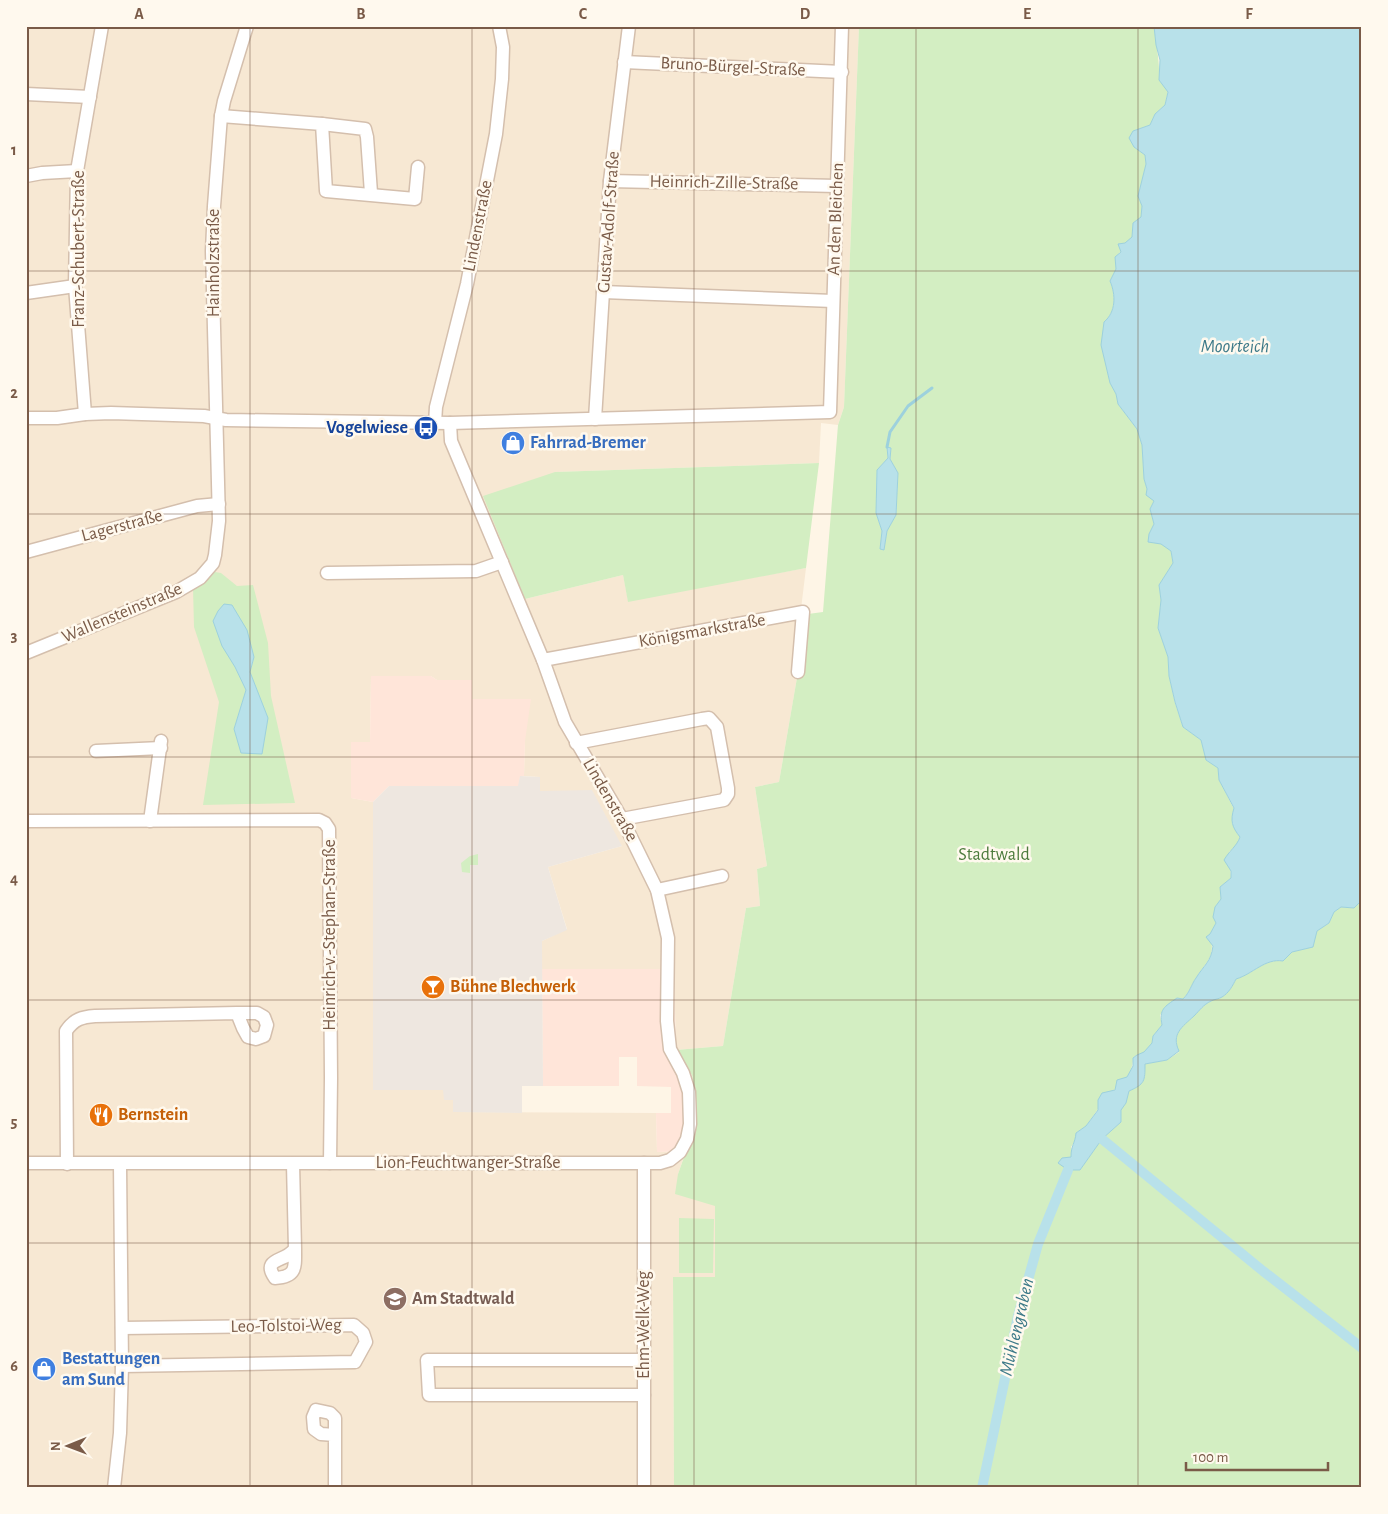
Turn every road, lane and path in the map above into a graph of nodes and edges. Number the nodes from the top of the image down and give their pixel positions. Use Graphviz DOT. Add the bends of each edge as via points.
graph roads {
  1 [pos="102,26"];
  2 [pos="248,26"];
  3 [pos="499,26"];
  4 [pos="629,26"];
  5 [pos="842,26"];
  6 [pos="624,62"];
  7 [pos="842,72"];
  8 [pos="26,94"];
  9 [pos="90,97"];
  10 [pos="221,116"];
  11 [pos="322,124"];
  12 [pos="418,167"];
  13 [pos="77,171"];
  14 [pos="26,176"];
  15 [pos="610,180"];
  16 [pos="837,186"];
  17 [pos="371,193"];
  18 [pos="75,286"];
  19 [pos="603,292"];
  20 [pos="26,293"];
  21 [pos="833,301"];
  22 [pos="85,414"];
  23 [pos="26,418"];
  24 [pos="216,419"];
  25 [pos="595,419"];
  26 [pos="434,422"];
  27 [pos="450,423"];
  28 [pos="218,504"];
  29 [pos="26,552"];
  30 [pos="502,562"];
  31 [pos="327,573"];
  32 [pos="26,653"];
  33 [pos="543,660"];
  34 [pos="798,672"];
  35 [pos="576,743"];
  36 [pos="96,751"];
  37 [pos="622,819"];
  38 [pos="26,821"];
  39 [pos="150,821"];
  40 [pos="722,876"];
  41 [pos="657,890"];
  42 [pos="237,1013"];
  43 [pos="644,1162"];
  44 [pos="26,1163"];
  45 [pos="330,1163"];
  46 [pos="67,1164"];
  47 [pos="120,1164"];
  48 [pos="293,1164"];
  49 [pos="295,1249"];
  50 [pos="122,1328"];
  51 [pos="644,1360"];
  52 [pos="122,1366"];
  53 [pos="644,1395"];
  54 [pos="335,1434"];
  55 [pos="114,1488"];
  56 [pos="335,1488"];
  57 [pos="644,1488"];
  1 -- 9 [label="street, Franz-Schubert-Straße"];
  2 -- 10 [label="street, Hainholzstraße"];
  3 -- 26 [label="street, Lindenstraße" via="502,79 496,134 467,284"];
  4 -- 6 [label="street, Gustav-Adolf-Straße"];
  5 -- 7 [label="street, An den Bleichen"];
  6 -- 7 [label="street, Bruno-Bürgel-Straße"];
  6 -- 15 [label="street, Gustav-Adolf-Straße"];
  7 -- 16 [label="street, An den Bleichen"];
  8 -- 9 [label="street"];
  9 -- 13 [label="street, Franz-Schubert-Straße"];
  10 -- 11 [label="street"];
  10 -- 24 [label="street, Hainholzstraße" via="212,251"];
  11 -- 17 [label="street" via="365,129"];
  11 -- 17 [label="street" via="326,190"];
  12 -- 17 [label="street" via="414,198"];
  13 -- 14 [label="street"];
  13 -- 18 [label="street, Franz-Schubert-Straße"];
  15 -- 16 [label="street, Heinrich-Zille-Straße"];
  15 -- 19 [label="street, Gustav-Adolf-Straße"];
  16 -- 21 [label="street, An den Bleichen"];
  18 -- 20 [label="street"];
  18 -- 22 [label="street, Franz-Schubert-Straße"];
  19 -- 21 [label="street"];
  19 -- 25 [label="street, Gustav-Adolf-Straße"];
  21 -- 25 [label="street, An den Bleichen" via="830,412"];
  22 -- 23 [label="street"];
  22 -- 24 [label="street" via="166,414"];
  24 -- 26 [label="street"];
  24 -- 28 [label="street, Hainholzstraße"];
  25 -- 27 [label="street"];
  26 -- 27 [label="street"];
  27 -- 30 [label="street, Lindenstraße" via="451,441"];
  28 -- 29 [label="street, Lagerstraße" via="197,506"];
  28 -- 32 [label="street, Wallensteinstraße" via="215,555 209,569 200,578 176,592"];
  30 -- 31 [label="street" via="476,571"];
  30 -- 33 [label="street, Lindenstraße"];
  33 -- 34 [label="street, Königsmarkstraße" via="803,612"];
  33 -- 35 [label="street, Lindenstraße"];
  35 -- 37 [label="street, Lindenstraße"];
  35 -- 37 [label="street" via="709,718 717,727 728,788 724,800"];
  36 -- 39 [label="street" via="161,744"];
  37 -- 41 [label="street, Lindenstraße"];
  38 -- 39 [label="street, Heinrich-v.-Stephan-Straße"];
  39 -- 45 [label="street, Heinrich-v.-Stephan-Straße" via="319,820 329,828"];
  40 -- 41 [label="street"];
  41 -- 43 [label="street, Lindenstraße" via="668,938 670,1050 689,1092 690,1124 680,1152 660,1163"];
  42 -- 46 [label="street" via="95,1016 81,1017 71,1023 66,1031"];
  43 -- 45 [label="street, Lion-Feuchtwanger-Straße"];
  43 -- 51 [label="street, Ehm-Welk-Weg"];
  44 -- 46 [label="street, Lion-Feuchtwanger-Straße"];
  45 -- 48 [label="street, Lion-Feuchtwanger-Straße"];
  46 -- 47 [label="street, Lion-Feuchtwanger-Straße"];
  47 -- 48 [label="street, Lion-Feuchtwanger-Straße"];
  47 -- 50 [label="street"];
  48 -- 49 [label="street"];
  50 -- 52 [label="street"];
  50 -- 52 [label="street, Leo-Tolstoi-Weg" via="354,1325 363,1333 366,1342 355,1362"];
  51 -- 53 [label="street, Ehm-Welk-Weg"];
  51 -- 53 [label="street" via="427,1360 429,1395"];
  52 -- 55 [label="street"];
  53 -- 57 [label="street, Ehm-Welk-Weg"];
  54 -- 56 [label="street"];
}
